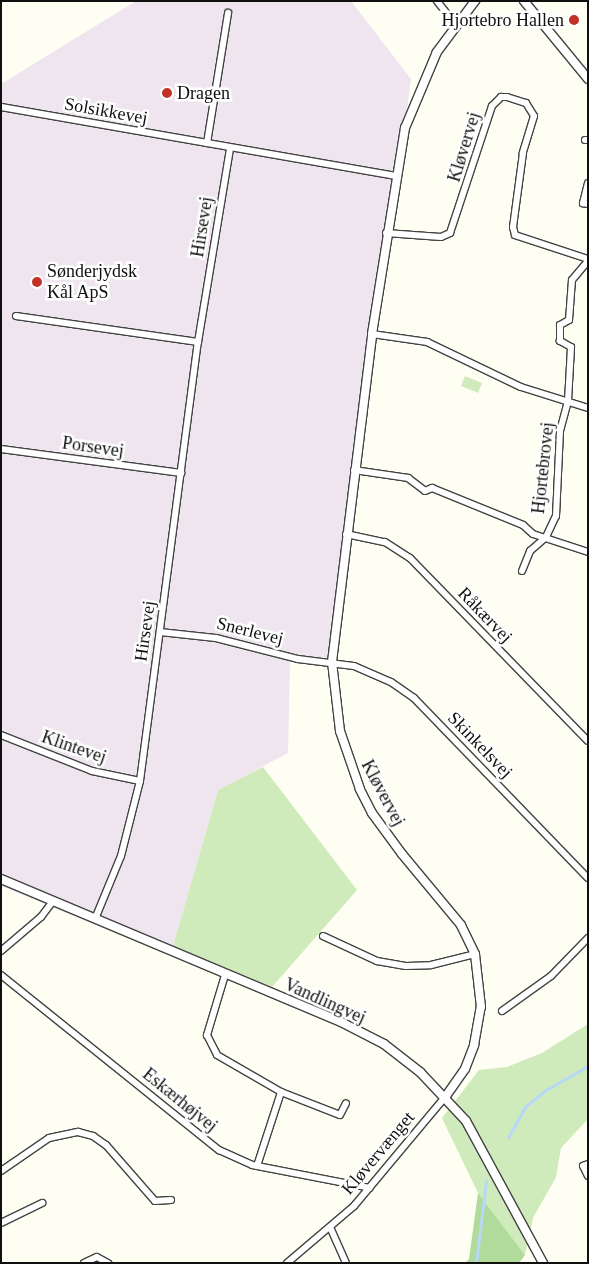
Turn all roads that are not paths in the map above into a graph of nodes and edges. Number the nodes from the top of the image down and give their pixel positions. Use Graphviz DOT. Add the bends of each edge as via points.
graph roads {
  1 [pos="436,1"];
  2 [pos="475,1"];
  3 [pos="524,1"];
  4 [pos="228,14"];
  5 [pos="455,24"];
  6 [pos="588,79"];
  7 [pos="1,107"];
  8 [pos="206,143"];
  9 [pos="230,148"];
  10 [pos="396,176"];
  11 [pos="588,183"];
  12 [pos="588,204"];
  13 [pos="386,233"];
  14 [pos="588,260"];
  15 [pos="16,316"];
  16 [pos="372,334"];
  17 [pos="198,342"];
  18 [pos="568,401"];
  19 [pos="588,408"];
  20 [pos="1,450"];
  21 [pos="354,470"];
  22 [pos="181,474"];
  23 [pos="346,534"];
  24 [pos="546,537"];
  25 [pos="588,552"];
  26 [pos="522,571"];
  27 [pos="160,632"];
  28 [pos="332,662"];
  29 [pos="1,735"];
  30 [pos="588,741"];
  31 [pos="140,781"];
  32 [pos="588,878"];
  33 [pos="1,879"];
  34 [pos="53,901"];
  35 [pos="95,919"];
  36 [pos="324,936"];
  37 [pos="588,938"];
  38 [pos="1,951"];
  39 [pos="475,954"];
  40 [pos="1,975"];
  41 [pos="225,975"];
  42 [pos="502,1011"];
  43 [pos="281,1092"];
  44 [pos="446,1096"];
  45 [pos="346,1103"];
  46 [pos="588,1164"];
  47 [pos="257,1166"];
  48 [pos="1,1171"];
  49 [pos="588,1176"];
  50 [pos="370,1188"];
  51 [pos="171,1200"];
  52 [pos="42,1203"];
  53 [pos="1,1223"];
  54 [pos="330,1227"];
  55 [pos="84,1263"];
  56 [pos="108,1263"];
  57 [pos="287,1263"];
  58 [pos="346,1263"];
  59 [pos="543,1263"];
  1 -- 5 [label="street"];
  2 -- 5 [label="street, Kløvervej"];
  3 -- 6 [label="street"];
  4 -- 8 [label="street"];
  5 -- 10 [label="street, Kløvervej" via="437,52 415,98"];
  7 -- 8 [label="street, Solsikkevej"];
  8 -- 9 [label="street, Solsikkevej"];
  9 -- 10 [label="street, Solsikkevej"];
  9 -- 17 [label="street, Hirsevej"];
  10 -- 13 [label="street, Kløvervej"];
  11 -- 12 [label="street" via="583,203"];
  13 -- 14 [label="street, Kløvervej" via="441,237 450,233 492,106 501,97 507,97 526,103 534,116 524,153 513,227 515,235"];
  13 -- 16 [label="street, Kløvervej"];
  14 -- 18 [label="street, Hjortebrovej" via="572,280 569,320 560,325 560,341 571,347"];
  15 -- 17 [label="street"];
  16 -- 18 [label="street" via="427,342 521,387"];
  16 -- 21 [label="street, Kløvervej"];
  17 -- 22 [label="street, Hirsevej"];
  18 -- 19 [label="street, Hjortebrovej"];
  18 -- 24 [label="street, Hjortebrovej" via="560,431 556,516"];
  20 -- 22 [label="street, Porsevej"];
  21 -- 23 [label="street, Kløvervej"];
  21 -- 24 [label="street" via="408,478 426,491 432,488"];
  22 -- 27 [label="street, Hirsevej"];
  23 -- 28 [label="street, Kløvervej"];
  23 -- 30 [label="street, Råkærvej" via="385,542 410,558"];
  24 -- 25 [label="street, Hjortebrovej"];
  24 -- 26 [label="street, Hjortebrovej" via="530,551"];
  27 -- 28 [label="street, Snerlevej" via="216,638 298,659"];
  27 -- 31 [label="street, Hirsevej"];
  28 -- 32 [label="street, Skinkelsvej" via="371,672 414,698"];
  28 -- 39 [label="street, Kløvervej" via="340,731 360,789 372,813 402,854 461,924"];
  29 -- 31 [label="street, Klintevej" via="92,771"];
  31 -- 35 [label="street, Hirsevej" via="121,856"];
  33 -- 34 [label="street, Vandlingvej"];
  34 -- 35 [label="street, Vandlingvej"];
  34 -- 38 [label="street" via="41,917"];
  35 -- 41 [label="street, Vandlingvej"];
  36 -- 39 [label="street" via="376,961 406,966 431,965"];
  37 -- 42 [label="street" via="551,976"];
  39 -- 44 [label="street, Kløvervej" via="481,1006 476,1036 465,1069"];
  40 -- 47 [label="street, Eskærhøjvej" via="218,1150"];
  41 -- 43 [label="street" via="208,1022 209,1045 217,1055"];
  41 -- 44 [label="street, Vandlingvej" via="341,1022 384,1044"];
  43 -- 45 [label="street" via="340,1115"];
  43 -- 47 [label="street"];
  44 -- 50 [label="street, Kløvervænget"];
  44 -- 59 [label="street, Vandlingvej" via="484,1151"];
  46 -- 49 [label="street" via="583,1166"];
  47 -- 50 [label="street, Eskærhøjvej"];
  48 -- 51 [label="street" via="49,1138 78,1132 93,1136 106,1145 155,1200"];
  50 -- 54 [label="street, Kløvervænget"];
  52 -- 53 [label="street"];
  54 -- 57 [label="street, Kløvervænget"];
  54 -- 58 [label="street"];
  55 -- 56 [label="street" via="98,1257"];
}
